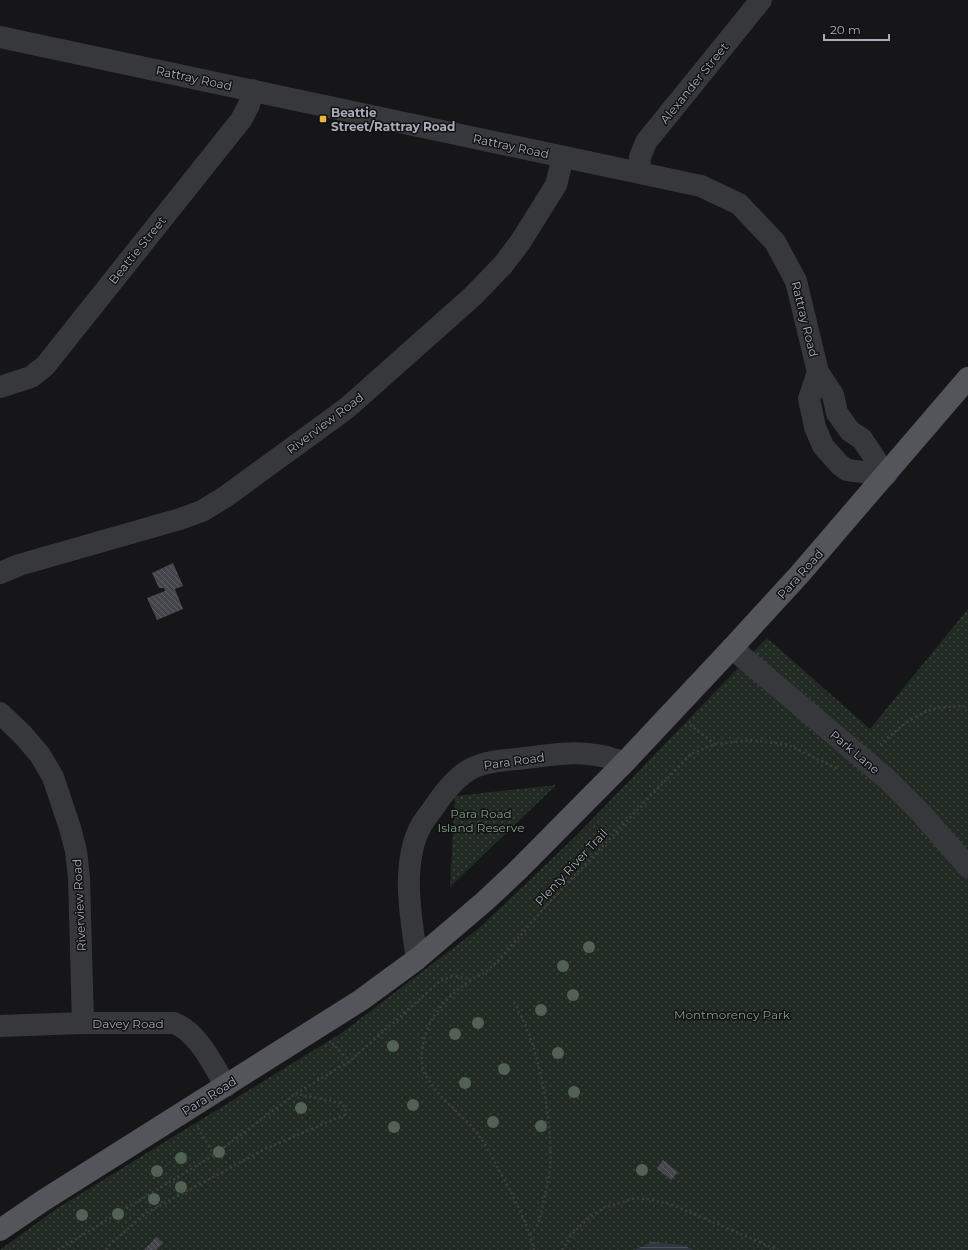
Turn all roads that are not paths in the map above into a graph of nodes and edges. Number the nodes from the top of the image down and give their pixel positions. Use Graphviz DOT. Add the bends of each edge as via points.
graph roads {
  1 [pos="760,0"];
  2 [pos="0,36"];
  3 [pos="252,90"];
  4 [pos="563,157"];
  5 [pos="638,172"];
  6 [pos="818,372"];
  7 [pos="968,378"];
  8 [pos="0,387"];
  9 [pos="886,475"];
  10 [pos="0,573"];
  11 [pos="732,648"];
  12 [pos="0,713"];
  13 [pos="625,762"];
  14 [pos="968,867"];
  15 [pos="418,959"];
  16 [pos="83,1023"];
  17 [pos="0,1026"];
  18 [pos="226,1086"];
  19 [pos="0,1230"];
  1 -- 5 [label="street, Alexander Street" via="646,142"];
  2 -- 3 [label="street, Rattray Road"];
  3 -- 4 [label="street, Rattray Road"];
  3 -- 8 [label="street, Beattie Street" via="249,105 241,120 45,366 31,377"];
  4 -- 5 [label="street, Rattray Road"];
  4 -- 10 [label="street, Riverview Road" via="556,185 521,241 503,264 473,296 347,408 202,511 18,565"];
  5 -- 6 [label="street, Rattray Road" via="701,186 739,204 775,242 796,281"];
  6 -- 9 [label="street, Rattray Road" via="833,396 837,413 850,431 862,439"];
  6 -- 9 [label="street, Rattray Road" via="809,399 815,427 823,446 847,470"];
  7 -- 9 [label="main road, Para Road"];
  9 -- 11 [label="main road, Para Road"];
  11 -- 13 [label="main road, Para Road"];
  11 -- 14 [label="street, Park Lane" via="866,760 908,799"];
  12 -- 16 [label="street, Riverview Road" via="40,755 53,777 70,828 79,878"];
  13 -- 15 [label="main road, Para Road" via="517,871"];
  13 -- 15 [label="street, Para Road" via="581,754 495,762 470,769 451,784 421,825 414,842 409,899"];
  15 -- 18 [label="main road, Para Road" via="361,1000"];
  16 -- 17 [label="street, Davey Road"];
  16 -- 18 [label="street, Davey Road" via="166,1022 181,1026 195,1038"];
  18 -- 19 [label="main road, Para Road"];
}
